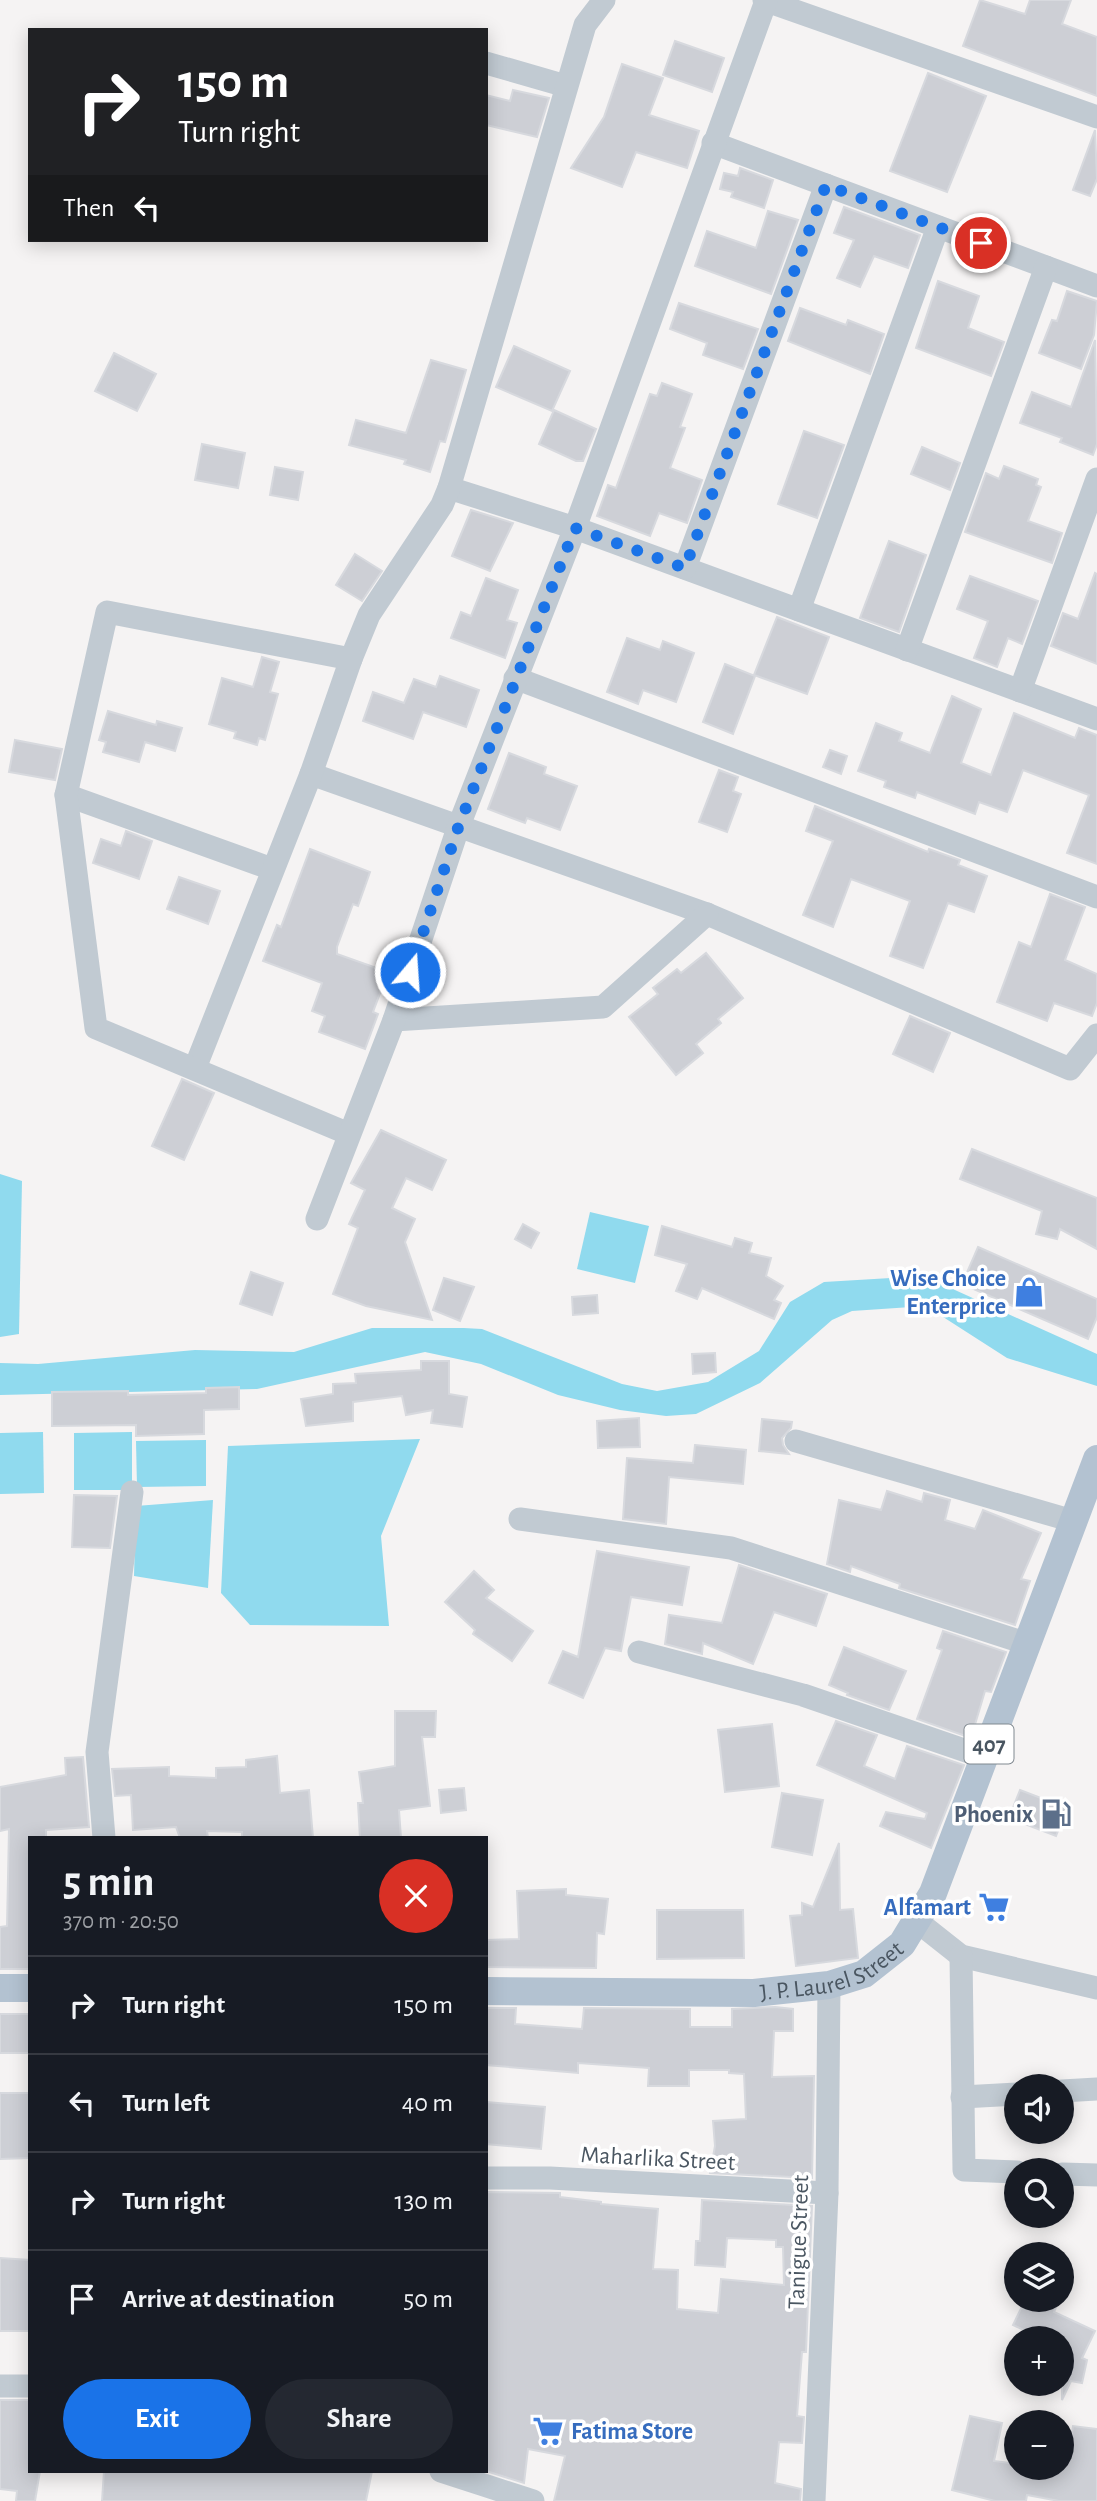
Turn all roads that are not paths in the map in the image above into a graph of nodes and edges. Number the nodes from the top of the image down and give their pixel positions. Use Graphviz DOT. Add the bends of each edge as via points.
graph roads {
  1 [pos="765,0"];
  2 [pos="599,1"];
  3 [pos="488,63"];
  4 [pos="566,86"];
  5 [pos="1097,117"];
  6 [pos="713,143"];
  7 [pos="826,185"];
  8 [pos="938,227"];
  9 [pos="1046,267"];
  10 [pos="1097,286"];
  11 [pos="1097,479"];
  12 [pos="449,488"];
  13 [pos="575,528"];
  14 [pos="685,568"];
  15 [pos="799,610"];
  16 [pos="907,650"];
  17 [pos="351,659"];
  18 [pos="515,678"];
  19 [pos="1020,691"];
  20 [pos="1097,719"];
  21 [pos="311,774"];
  22 [pos="66,795"];
  23 [pos="458,828"];
  24 [pos="272,869"];
  25 [pos="1097,897"];
  26 [pos="707,914"];
  27 [pos="394,1020"];
  28 [pos="1097,1035"];
  29 [pos="195,1068"];
  30 [pos="349,1135"];
  31 [pos="317,1219"];
  32 [pos="796,1441"];
  33 [pos="1097,1459"];
  34 [pos="132,1492"];
  35 [pos="520,1519"];
  36 [pos="1073,1521"];
  37 [pos="1028,1644"];
  38 [pos="639,1652"];
  39 [pos="984,1757"];
  40 [pos="104,1836"];
  41 [pos="918,1922"];
  42 [pos="961,1956"];
  43 [pos="829,1985"];
  44 [pos="0,1988"];
  45 [pos="28,1989"];
  46 [pos="1097,1989"];
  47 [pos="488,1991"];
  48 [pos="1097,2089"];
  49 [pos="1074,2090"];
  50 [pos="1004,2095"];
  51 [pos="962,2097"];
  52 [pos="1004,2172"];
  53 [pos="1074,2174"];
  54 [pos="1097,2175"];
  55 [pos="488,2178"];
  56 [pos="827,2193"];
  57 [pos="0,2386"];
  58 [pos="28,2386"];
  59 [pos="447,2473"];
  60 [pos="533,2501"];
  61 [pos="814,2501"];
  1 -- 5 [label="street"];
  1 -- 6 [label="street"];
  2 -- 4 [label="street" via="585,25"];
  3 -- 4 [label="street"];
  4 -- 12 [label="street"];
  6 -- 7 [label="street"];
  6 -- 13 [label="street"];
  7 -- 8 [label="street"];
  7 -- 14 [label="street"];
  8 -- 9 [label="street"];
  8 -- 15 [label="street"];
  9 -- 10 [label="street"];
  9 -- 16 [label="street"];
  11 -- 19 [label="street"];
  12 -- 13 [label="street"];
  12 -- 17 [label="street" via="369,615"];
  13 -- 14 [label="street"];
  13 -- 18 [label="street"];
  14 -- 15 [label="street"];
  15 -- 16 [label="street"];
  16 -- 19 [label="street"];
  17 -- 21 [label="street"];
  17 -- 22 [label="street" via="107,612"];
  18 -- 23 [label="street"];
  18 -- 25 [label="street"];
  19 -- 20 [label="street"];
  21 -- 23 [label="street"];
  21 -- 24 [label="street"];
  22 -- 24 [label="street"];
  22 -- 29 [label="street" via="96,1028"];
  23 -- 26 [label="street"];
  23 -- 27 [label="street"];
  24 -- 29 [label="street"];
  26 -- 27 [label="street" via="603,1007"];
  26 -- 28 [label="street" via="1070,1069"];
  27 -- 30 [label="street"];
  29 -- 30 [label="street"];
  30 -- 31 [label="street"];
  32 -- 36 [label="street"];
  33 -- 36 [label="main road, J. P. Laurel Street / 407"];
  34 -- 40 [label="street" via="97,1752"];
  35 -- 37 [label="street" via="731,1548"];
  36 -- 37 [label="main road, J. P. Laurel Street / 407"];
  37 -- 39 [label="main road, J. P. Laurel Street / 407"];
  38 -- 39 [label="street" via="803,1695"];
  39 -- 41 [label="main road, J. P. Laurel Street / 407"];
  41 -- 42 [label="street"];
  41 -- 43 [label="main road, J. P. Laurel Street / 407" via="902,1944 864,1973"];
  42 -- 46 [label="street"];
  42 -- 51 [label="street"];
  43 -- 47 [label="main road, J. P. Laurel Street / 407" via="754,1993"];
  43 -- 56 [label="street, Tanigue Street"];
  44 -- 45 [label="main road"];
  48 -- 49 [label="street"];
  50 -- 51 [label="street"];
  51 -- 52 [label="street" via="964,2170"];
  53 -- 54 [label="street"];
  55 -- 56 [label="street, Maharlika Street"];
  56 -- 61 [label="street, Tanigue Street"];
  57 -- 58 [label="street"];
  59 -- 60 [label="street"];
}
